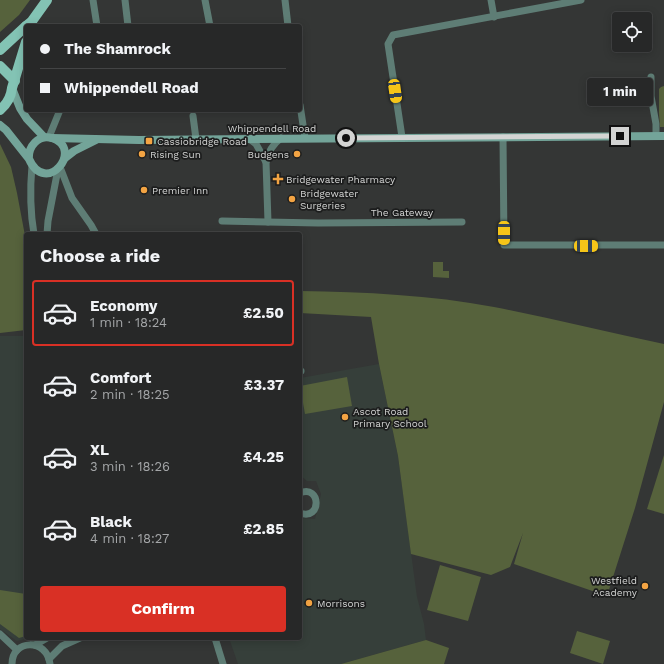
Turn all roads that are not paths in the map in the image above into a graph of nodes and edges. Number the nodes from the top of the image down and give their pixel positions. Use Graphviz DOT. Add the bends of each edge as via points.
graph roads {
  1 [pos="47,0"];
  2 [pos="93,0"];
  3 [pos="125,0"];
  4 [pos="205,0"];
  5 [pos="285,0"];
  6 [pos="491,0"];
  7 [pos="581,0"];
  8 [pos="494,17"];
  9 [pos="30,24"];
  10 [pos="97,24"];
  11 [pos="128,24"];
  12 [pos="210,24"];
  13 [pos="288,24"];
  14 [pos="24,29"];
  15 [pos="24,49"];
  16 [pos="0,50"];
  17 [pos="0,66"];
  18 [pos="651,77"];
  19 [pos="14,84"];
  20 [pos="0,110"];
  21 [pos="59,112"];
  22 [pos="301,112"];
  23 [pos="193,116"];
  24 [pos="0,125"];
  25 [pos="660,136"];
  26 [pos="402,137"];
  27 [pos="503,137"];
  28 [pos="48,138"];
  29 [pos="248,138"];
  30 [pos="281,138"];
  31 [pos="305,138"];
  32 [pos="96,139"];
  33 [pos="196,139"];
  34 [pos="65,158"];
  35 [pos="30,162"];
  36 [pos="266,162"];
  37 [pos="59,168"];
  38 [pos="222,221"];
  39 [pos="268,222"];
  40 [pos="462,222"];
  41 [pos="34,232"];
  42 [pos="47,232"];
  43 [pos="95,232"];
  44 [pos="664,245"];
  45 [pos="302,492"];
  46 [pos="302,513"];
  47 [pos="0,634"];
  48 [pos="43,640"];
  49 [pos="76,640"];
  50 [pos="216,640"];
  51 [pos="34,645"];
  52 [pos="17,650"];
  53 [pos="50,661"];
  54 [pos="12,664"];
  55 [pos="223,664"];
  1 -- 9 [label="main road"];
  2 -- 10 [label="street"];
  3 -- 11 [label="street"];
  4 -- 12 [label="street"];
  5 -- 13 [label="street"];
  6 -- 8 [label="street"];
  7 -- 8 [label="street"];
  8 -- 26 [label="street" via="393,35 388,44"];
  14 -- 16 [label="main road"];
  15 -- 19 [label="main road"];
  17 -- 19 [label="main road"];
  18 -- 25 [label="street" via="651,96"];
  19 -- 20 [label="main road" via="12,94"];
  19 -- 28 [label="street" via="20,108 27,119"];
  21 -- 28 [label="street"];
  22 -- 31 [label="street"];
  23 -- 33 [label="street"];
  24 -- 35 [label="street"];
  25 -- 27 [label="street, Whippendell Road"];
  26 -- 27 [label="street, Whippendell Road"];
  26 -- 31 [label="street, Whippendell Road"];
  27 -- 44 [label="street" via="504,246"];
  28 -- 32 [label="street, Whippendell Road"];
  28 -- 34 [label="street" via="58,141"];
  28 -- 35 [label="street" via="31,146"];
  29 -- 30 [label="street, Whippendell Road"];
  29 -- 33 [label="street, Whippendell Road"];
  29 -- 36 [label="street" via="256,144"];
  30 -- 31 [label="street, Whippendell Road"];
  30 -- 36 [label="street" via="273,144"];
  32 -- 33 [label="street, Whippendell Road"];
  32 -- 34 [label="street, Whippendell Road"];
  34 -- 37 [label="street"];
  35 -- 37 [label="street" via="35,169 44,173"];
  35 -- 41 [label="street"];
  36 -- 39 [label="street"];
  37 -- 42 [label="street"];
  37 -- 43 [label="street" via="72,198"];
  38 -- 39 [label="street, The Gateway"];
  39 -- 40 [label="street, The Gateway"];
  45 -- 46 [label="street" via="310,492 317,503 311,513"];
  47 -- 52 [label="street"];
  48 -- 51 [label="street"];
  49 -- 53 [label="street" via="62,646"];
  50 -- 55 [label="street"];
  51 -- 52 [label="street" via="26,645"];
  51 -- 53 [label="street" via="44,650"];
  52 -- 54 [label="street"];
}
